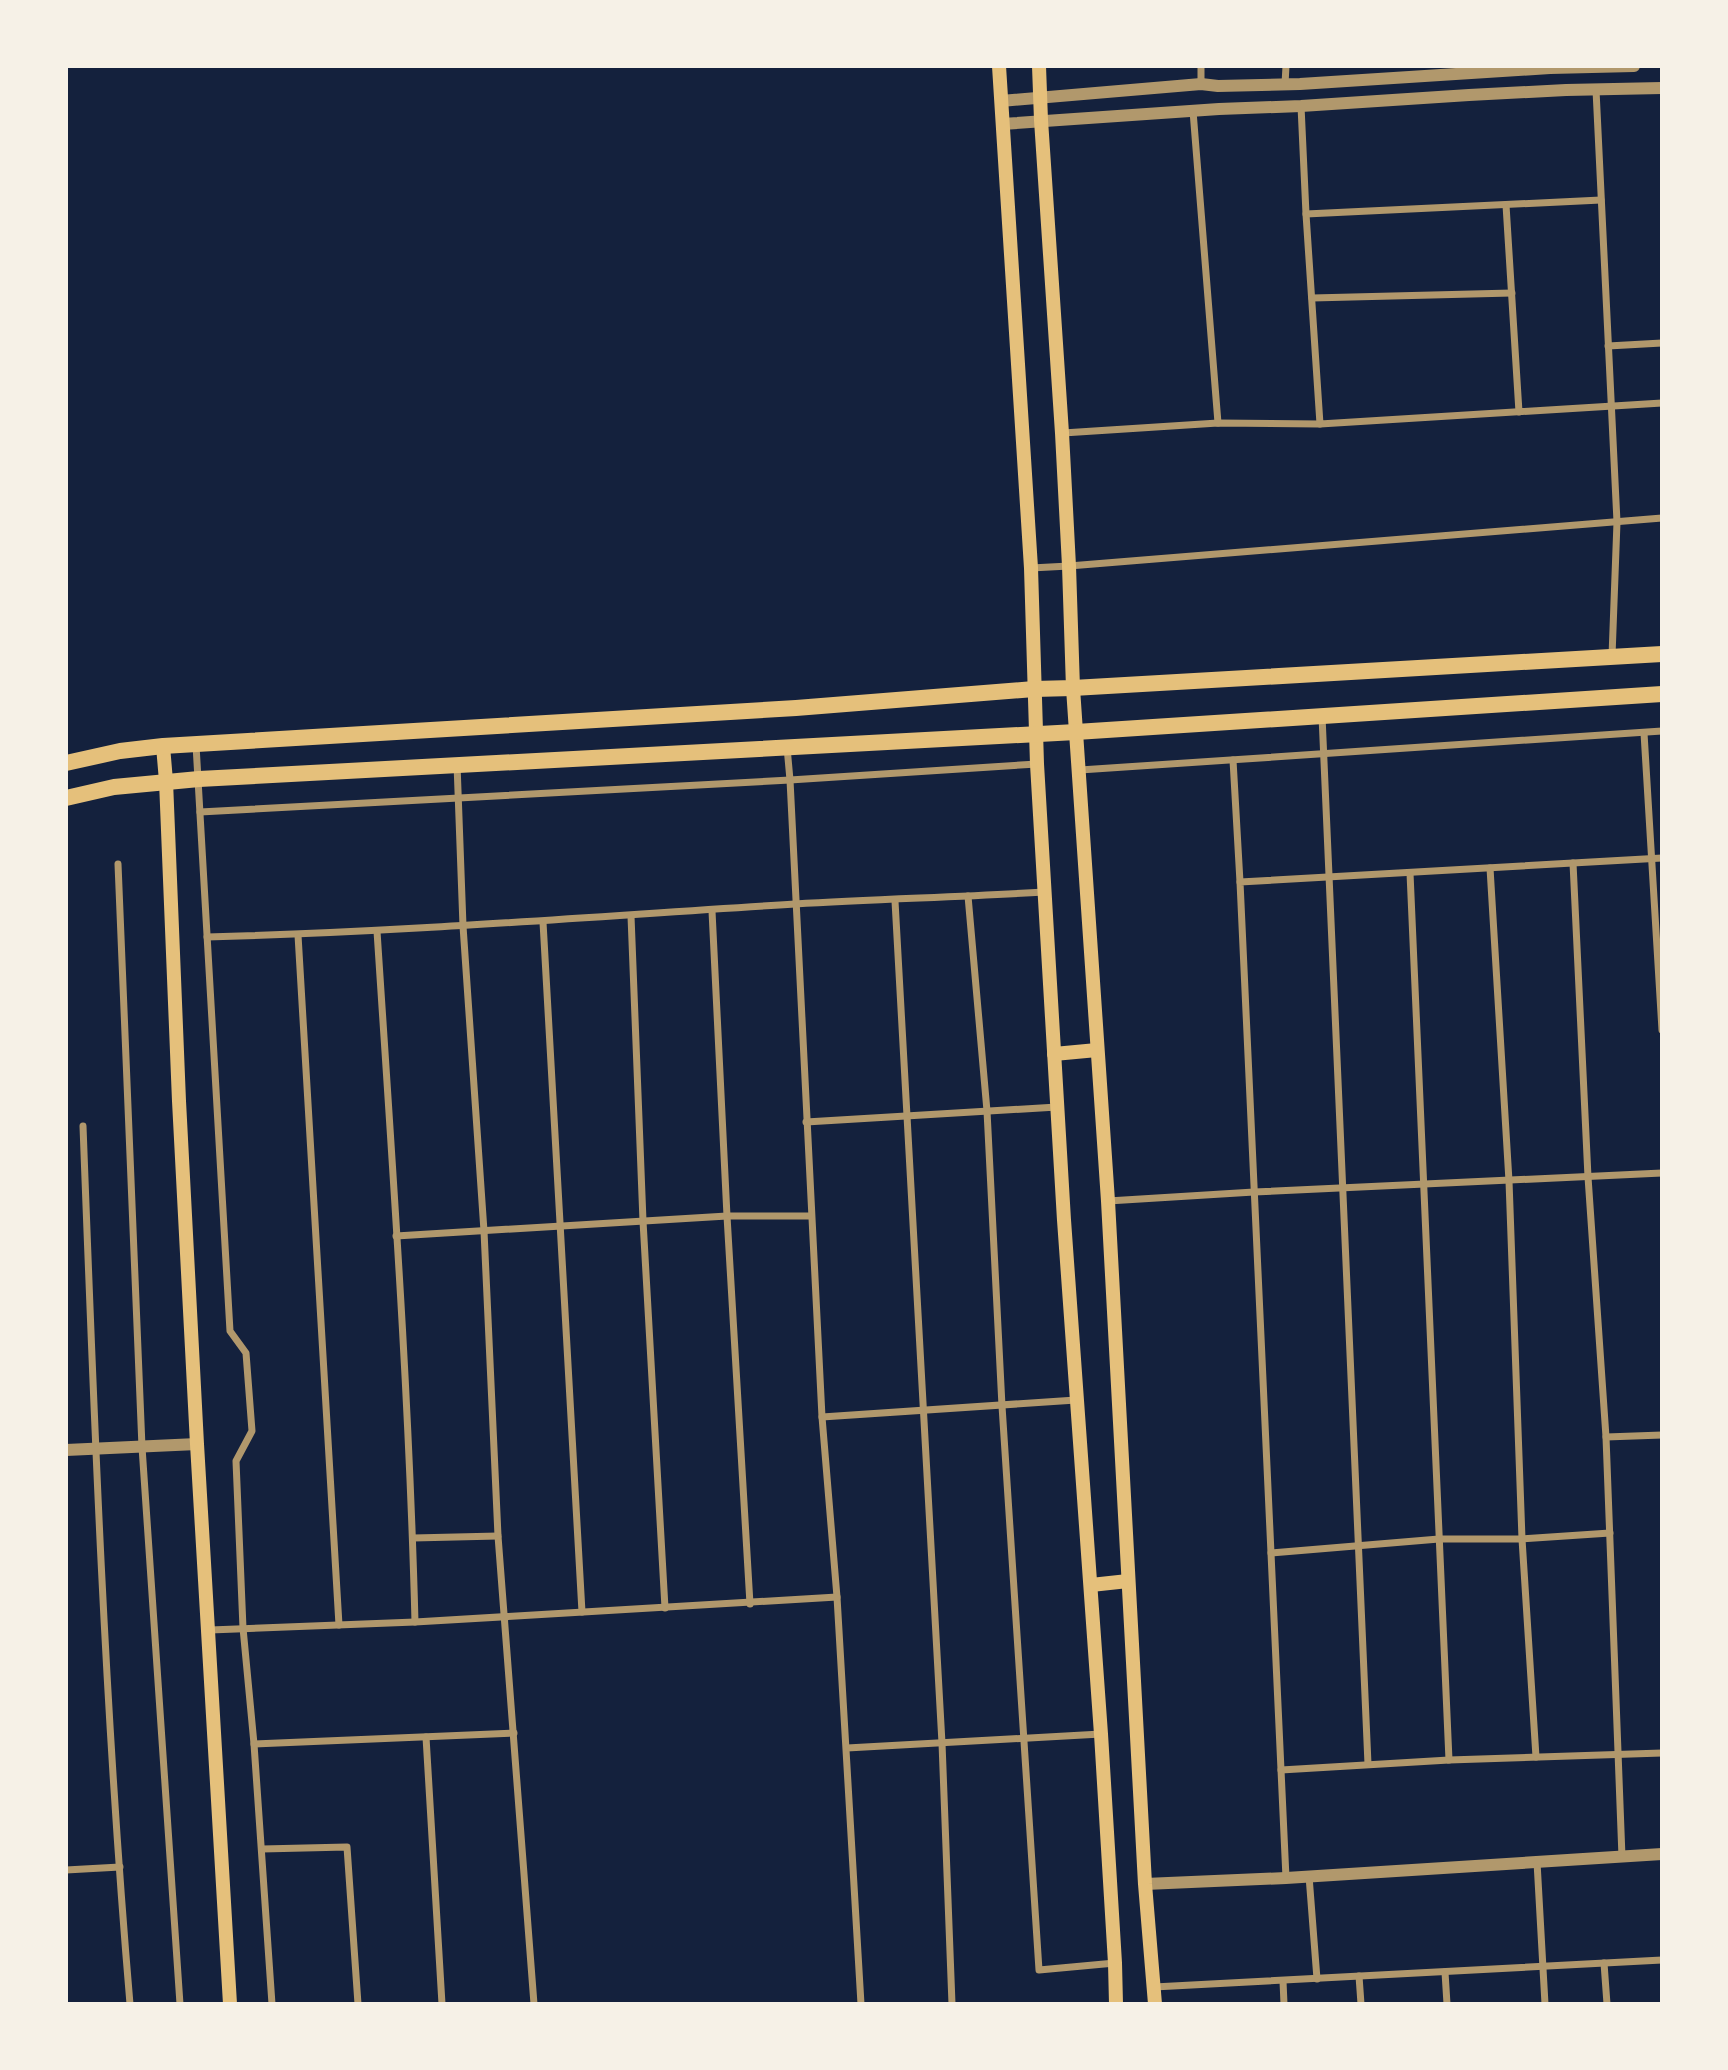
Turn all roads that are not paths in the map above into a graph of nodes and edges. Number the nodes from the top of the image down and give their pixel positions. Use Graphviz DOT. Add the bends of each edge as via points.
graph roads {
  1 [pos="999,66"];
  2 [pos="1040,66"];
  3 [pos="1201,66"];
  4 [pos="1286,66"];
  5 [pos="1634,66"];
  6 [pos="1550,67"];
  7 [pos="1456,70"];
  8 [pos="1201,84"];
  9 [pos="1285,84"];
  10 [pos="1661,88"];
  11 [pos="1596,90"];
  12 [pos="1041,98"];
  13 [pos="1001,101"];
  14 [pos="1301,106"];
  15 [pos="1193,111"];
  16 [pos="1041,120"];
  17 [pos="1002,124"];
  18 [pos="1601,201"];
  19 [pos="1506,205"];
  20 [pos="1306,214"];
  21 [pos="1511,293"];
  22 [pos="1312,298"];
  23 [pos="1661,343"];
  24 [pos="1608,346"];
  25 [pos="1661,403"];
  26 [pos="1611,407"];
  27 [pos="1519,412"];
  28 [pos="1218,423"];
  29 [pos="1320,424"];
  30 [pos="1062,433"];
  31 [pos="1661,518"];
  32 [pos="1617,522"];
  33 [pos="1069,566"];
  34 [pos="1031,568"];
  35 [pos="1661,654"];
  36 [pos="1612,657"];
  37 [pos="1073,688"];
  38 [pos="1034,689"];
  39 [pos="1661,694"];
  40 [pos="1322,715"];
  41 [pos="1076,732"];
  42 [pos="1661,732"];
  43 [pos="1644,733"];
  44 [pos="1036,734"];
  45 [pos="196,745"];
  46 [pos="163,746"];
  47 [pos="787,747"];
  48 [pos="1324,754"];
  49 [pos="1233,760"];
  50 [pos="66,763"];
  51 [pos="457,764"];
  52 [pos="1037,764"];
  53 [pos="1080,770"];
  54 [pos="199,779"];
  55 [pos="790,780"];
  56 [pos="166,782"];
  57 [pos="66,798"];
  58 [pos="457,799"];
  59 [pos="200,812"];
  60 [pos="1652,858"];
  61 [pos="1661,858"];
  62 [pos="1573,863"];
  63 [pos="118,864"];
  64 [pos="1490,868"];
  65 [pos="1410,873"];
  66 [pos="1331,877"];
  67 [pos="1240,882"];
  68 [pos="1044,892"];
  69 [pos="968,896"];
  70 [pos="895,901"];
  71 [pos="796,904"];
  72 [pos="712,911"];
  73 [pos="631,916"];
  74 [pos="543,922"];
  75 [pos="463,926"];
  76 [pos="377,931"];
  77 [pos="298,935"];
  78 [pos="207,937"];
  79 [pos="1661,1030"];
  80 [pos="1097,1050"];
  81 [pos="1054,1054"];
  82 [pos="1057,1107"];
  83 [pos="987,1111"];
  84 [pos="907,1116"];
  85 [pos="807,1122"];
  86 [pos="83,1126"];
  87 [pos="1661,1173"];
  88 [pos="1588,1177"];
  89 [pos="1509,1181"];
  90 [pos="1423,1185"];
  91 [pos="1342,1189"];
  92 [pos="1254,1192"];
  93 [pos="1108,1201"];
  94 [pos="727,1216"];
  95 [pos="811,1216"];
  96 [pos="643,1221"];
  97 [pos="561,1226"];
  98 [pos="484,1231"];
  99 [pos="397,1236"];
  100 [pos="1076,1400"];
  101 [pos="1002,1406"];
  102 [pos="923,1411"];
  103 [pos="822,1417"];
  104 [pos="1661,1435"];
  105 [pos="1606,1437"];
  106 [pos="197,1444"];
  107 [pos="142,1447"];
  108 [pos="95,1449"];
  109 [pos="66,1450"];
  110 [pos="1610,1533"];
  111 [pos="498,1536"];
  112 [pos="413,1538"];
  113 [pos="1439,1539"];
  114 [pos="1522,1539"];
  115 [pos="1358,1545"];
  116 [pos="1271,1553"];
  117 [pos="1128,1581"];
  118 [pos="1091,1585"];
  119 [pos="838,1597"];
  120 [pos="750,1604"];
  121 [pos="665,1608"];
  122 [pos="582,1612"];
  123 [pos="505,1616"];
  124 [pos="415,1622"];
  125 [pos="339,1625"];
  126 [pos="243,1628"];
  127 [pos="210,1630"];
  128 [pos="514,1733"];
  129 [pos="1101,1734"];
  130 [pos="426,1737"];
  131 [pos="1025,1739"];
  132 [pos="942,1743"];
  133 [pos="254,1744"];
  134 [pos="846,1748"];
  135 [pos="1661,1753"];
  136 [pos="1619,1755"];
  137 [pos="1536,1757"];
  138 [pos="1449,1760"];
  139 [pos="1368,1764"];
  140 [pos="1281,1770"];
  141 [pos="262,1849"];
  142 [pos="1661,1854"];
  143 [pos="1622,1857"];
  144 [pos="1537,1862"];
  145 [pos="120,1867"];
  146 [pos="66,1870"];
  147 [pos="1309,1876"];
  148 [pos="1286,1878"];
  149 [pos="1146,1884"];
  150 [pos="1661,1960"];
  151 [pos="1115,1963"];
  152 [pos="1604,1963"];
  153 [pos="1543,1966"];
  154 [pos="1445,1972"];
  155 [pos="1359,1976"];
  156 [pos="1317,1979"];
  157 [pos="1283,1981"];
  158 [pos="1154,1987"];
  159 [pos="130,2004"];
  160 [pos="180,2004"];
  161 [pos="230,2004"];
  162 [pos="272,2004"];
  163 [pos="358,2004"];
  164 [pos="442,2004"];
  165 [pos="534,2004"];
  166 [pos="861,2004"];
  167 [pos="952,2004"];
  168 [pos="1116,2004"];
  169 [pos="1155,2004"];
  170 [pos="1284,2004"];
  171 [pos="1361,2004"];
  172 [pos="1447,2004"];
  173 [pos="1545,2004"];
  174 [pos="1607,2004"];
  1 -- 13 [label="main road"];
  2 -- 12 [label="main road"];
  3 -- 8 [label="street"];
  4 -- 9 [label="street"];
  5 -- 6 [label="street"];
  6 -- 7 [label="street"];
  7 -- 9 [label="street"];
  8 -- 9 [label="street"];
  8 -- 12 [label="street"];
  10 -- 11 [label="street"];
  11 -- 14 [label="street"];
  11 -- 18 [label="street"];
  12 -- 13 [label="street"];
  12 -- 16 [label="main road"];
  13 -- 17 [label="main road"];
  14 -- 15 [label="street"];
  14 -- 20 [label="street"];
  15 -- 16 [label="street"];
  15 -- 28 [label="street"];
  16 -- 17 [label="street"];
  16 -- 30 [label="main road"];
  17 -- 34 [label="main road"];
  18 -- 19 [label="street"];
  18 -- 24 [label="street"];
  19 -- 20 [label="street"];
  19 -- 21 [label="street"];
  20 -- 22 [label="street"];
  21 -- 22 [label="street"];
  21 -- 27 [label="street"];
  22 -- 29 [label="street"];
  23 -- 24 [label="street"];
  24 -- 26 [label="street"];
  25 -- 26 [label="street"];
  26 -- 27 [label="street"];
  26 -- 32 [label="street"];
  27 -- 29 [label="street"];
  28 -- 29 [label="street"];
  28 -- 30 [label="street"];
  30 -- 33 [label="main road"];
  31 -- 32 [label="street"];
  32 -- 33 [label="street"];
  32 -- 36 [label="street"];
  33 -- 34 [label="street"];
  33 -- 37 [label="main road"];
  34 -- 38 [label="main road"];
  35 -- 36 [label="main road"];
  36 -- 37 [label="main road"];
  37 -- 38 [label="main road"];
  37 -- 41 [label="main road"];
  38 -- 44 [label="main road"];
  38 -- 45 [label="main road"];
  39 -- 40 [label="main road"];
  40 -- 41 [label="main road"];
  40 -- 48 [label="street"];
  41 -- 44 [label="main road"];
  41 -- 53 [label="main road"];
  42 -- 43 [label="street"];
  43 -- 48 [label="street"];
  43 -- 60 [label="street"];
  44 -- 47 [label="main road"];
  44 -- 52 [label="main road"];
  45 -- 46 [label="main road"];
  45 -- 54 [label="street"];
  46 -- 50 [label="main road"];
  46 -- 56 [label="main road"];
  47 -- 51 [label="main road"];
  47 -- 55 [label="street"];
  48 -- 49 [label="street"];
  48 -- 66 [label="street"];
  49 -- 53 [label="street"];
  49 -- 67 [label="street"];
  51 -- 54 [label="main road"];
  51 -- 58 [label="street"];
  52 -- 55 [label="street"];
  52 -- 68 [label="main road"];
  53 -- 80 [label="main road"];
  54 -- 56 [label="main road"];
  54 -- 59 [label="street"];
  55 -- 58 [label="street"];
  55 -- 71 [label="street"];
  56 -- 57 [label="main road"];
  56 -- 106 [label="main road"];
  58 -- 59 [label="street"];
  58 -- 75 [label="street"];
  59 -- 78 [label="street"];
  60 -- 61 [label="street"];
  60 -- 62 [label="street"];
  60 -- 79 [label="street"];
  62 -- 64 [label="street"];
  62 -- 88 [label="street"];
  63 -- 107 [label="street"];
  64 -- 65 [label="street"];
  64 -- 89 [label="street"];
  65 -- 66 [label="street"];
  65 -- 90 [label="street"];
  66 -- 67 [label="street"];
  66 -- 91 [label="street"];
  67 -- 92 [label="street"];
  68 -- 69 [label="street"];
  68 -- 81 [label="main road"];
  69 -- 70 [label="street"];
  69 -- 83 [label="street"];
  70 -- 71 [label="street"];
  70 -- 84 [label="street"];
  71 -- 72 [label="street"];
  71 -- 85 [label="street"];
  72 -- 73 [label="street"];
  72 -- 94 [label="street"];
  73 -- 74 [label="street"];
  73 -- 96 [label="street"];
  74 -- 75 [label="street"];
  74 -- 97 [label="street"];
  75 -- 76 [label="street"];
  75 -- 98 [label="street"];
  76 -- 77 [label="street"];
  76 -- 99 [label="street"];
  77 -- 78 [label="street"];
  77 -- 125 [label="street"];
  78 -- 126 [label="street" via="230,1331 246,1353 252,1431 236,1461"];
  80 -- 81 [label="main road"];
  80 -- 93 [label="main road"];
  81 -- 82 [label="main road"];
  82 -- 83 [label="street"];
  82 -- 100 [label="main road"];
  83 -- 84 [label="street"];
  83 -- 101 [label="street"];
  84 -- 85 [label="street"];
  84 -- 102 [label="street"];
  85 -- 95 [label="street"];
  86 -- 108 [label="street"];
  87 -- 88 [label="street"];
  88 -- 89 [label="street"];
  88 -- 105 [label="street"];
  89 -- 90 [label="street"];
  89 -- 114 [label="street"];
  90 -- 91 [label="street"];
  90 -- 113 [label="street"];
  91 -- 92 [label="street"];
  91 -- 115 [label="street"];
  92 -- 93 [label="street"];
  92 -- 116 [label="street"];
  93 -- 117 [label="main road"];
  94 -- 95 [label="street"];
  94 -- 96 [label="street"];
  94 -- 120 [label="street"];
  95 -- 103 [label="street"];
  96 -- 97 [label="street"];
  96 -- 121 [label="street"];
  97 -- 98 [label="street"];
  97 -- 122 [label="street"];
  98 -- 99 [label="street"];
  98 -- 111 [label="street"];
  99 -- 112 [label="street"];
  100 -- 101 [label="street"];
  100 -- 118 [label="main road"];
  101 -- 102 [label="street"];
  101 -- 131 [label="street"];
  102 -- 103 [label="street"];
  102 -- 132 [label="street"];
  103 -- 119 [label="street"];
  104 -- 105 [label="street"];
  105 -- 110 [label="street"];
  106 -- 107 [label="street"];
  106 -- 127 [label="main road"];
  107 -- 108 [label="street"];
  107 -- 160 [label="street"];
  108 -- 109 [label="street"];
  108 -- 145 [label="street"];
  110 -- 114 [label="street"];
  110 -- 136 [label="street"];
  111 -- 112 [label="street"];
  111 -- 123 [label="street"];
  112 -- 124 [label="street"];
  113 -- 114 [label="street"];
  113 -- 115 [label="street"];
  113 -- 138 [label="street"];
  114 -- 137 [label="street"];
  115 -- 116 [label="street"];
  115 -- 139 [label="street"];
  116 -- 140 [label="street"];
  117 -- 118 [label="main road"];
  117 -- 149 [label="main road"];
  118 -- 129 [label="main road"];
  119 -- 120 [label="street"];
  119 -- 134 [label="street"];
  120 -- 121 [label="street"];
  121 -- 122 [label="street"];
  122 -- 123 [label="street"];
  123 -- 124 [label="street"];
  123 -- 128 [label="street"];
  124 -- 125 [label="street"];
  125 -- 126 [label="street"];
  126 -- 127 [label="street"];
  126 -- 133 [label="street"];
  127 -- 161 [label="main road"];
  128 -- 130 [label="street"];
  128 -- 165 [label="street"];
  129 -- 131 [label="street"];
  129 -- 151 [label="main road"];
  130 -- 133 [label="street"];
  130 -- 164 [label="street"];
  131 -- 132 [label="street"];
  131 -- 151 [label="street" via="1039,1970"];
  132 -- 134 [label="street"];
  132 -- 167 [label="street"];
  133 -- 141 [label="street"];
  134 -- 166 [label="street"];
  135 -- 136 [label="street"];
  136 -- 137 [label="street"];
  136 -- 143 [label="street"];
  137 -- 138 [label="street"];
  138 -- 139 [label="street"];
  139 -- 140 [label="street"];
  140 -- 148 [label="street"];
  141 -- 162 [label="street"];
  141 -- 163 [label="street" via="347,1847"];
  142 -- 143 [label="street"];
  143 -- 144 [label="street"];
  144 -- 147 [label="street"];
  144 -- 153 [label="street"];
  145 -- 146 [label="street"];
  145 -- 159 [label="street"];
  147 -- 148 [label="street"];
  147 -- 156 [label="street"];
  148 -- 149 [label="street"];
  149 -- 158 [label="main road"];
  150 -- 152 [label="street"];
  151 -- 168 [label="main road"];
  152 -- 153 [label="street"];
  152 -- 174 [label="street"];
  153 -- 154 [label="street"];
  153 -- 173 [label="street"];
  154 -- 155 [label="street"];
  154 -- 172 [label="street"];
  155 -- 156 [label="street"];
  155 -- 171 [label="street"];
  156 -- 157 [label="street"];
  157 -- 158 [label="street"];
  157 -- 170 [label="street"];
  158 -- 169 [label="main road"];
}
